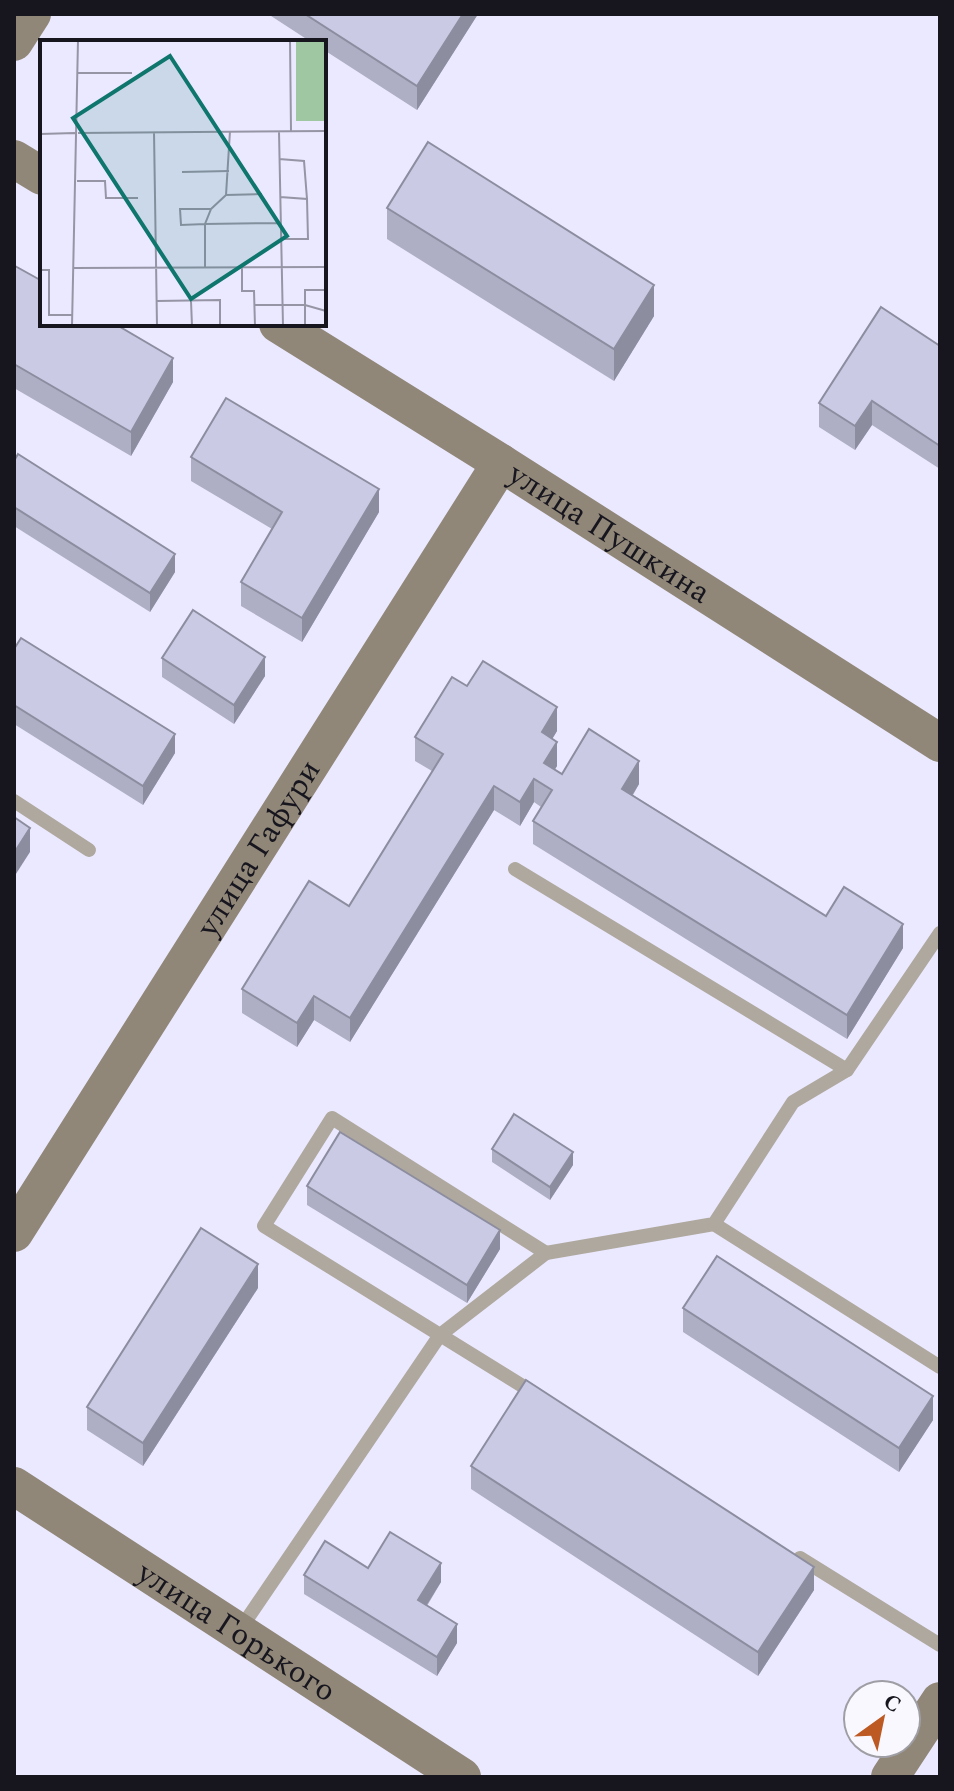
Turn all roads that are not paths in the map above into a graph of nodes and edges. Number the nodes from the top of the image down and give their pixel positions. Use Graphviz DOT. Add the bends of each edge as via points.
graph roads {
  1 [pos="32,14"];
  2 [pos="14,42"];
  3 [pos="14,159"];
  4 [pos="40,175"];
  5 [pos="281,326"];
  6 [pos="501,463"];
  7 [pos="940,743"];
  8 [pos="14,801"];
  9 [pos="89,850"];
  10 [pos="515,869"];
  11 [pos="940,933"];
  12 [pos="847,1070"];
  13 [pos="714,1224"];
  14 [pos="14,1233"];
  15 [pos="546,1253"];
  16 [pos="440,1335"];
  17 [pos="940,1367"];
  18 [pos="548,1402"];
  19 [pos="14,1486"];
  20 [pos="791,1553"];
  21 [pos="238,1632"];
  22 [pos="940,1645"];
  23 [pos="940,1701"];
  24 [pos="892,1776"];
  25 [pos="462,1777"];
  1 -- 2 [label="street"];
  3 -- 4 [label="street"];
  5 -- 6 [label="street, улица Пушкина"];
  6 -- 7 [label="street, улица Пушкина"];
  6 -- 14 [label="street, улица Гафури"];
  8 -- 9 [label="lane"];
  10 -- 12 [label="lane"];
  11 -- 12 [label="lane"];
  12 -- 13 [label="lane" via="793,1102"];
  13 -- 15 [label="lane"];
  13 -- 17 [label="lane"];
  15 -- 16 [label="lane"];
  15 -- 16 [label="lane" via="332,1118 264,1226"];
  16 -- 18 [label="lane"];
  16 -- 21 [label="lane"];
  19 -- 21 [label="street, улица Горького"];
  20 -- 22 [label="lane"];
  21 -- 25 [label="street, улица Горького"];
  23 -- 24 [label="street"];
}
